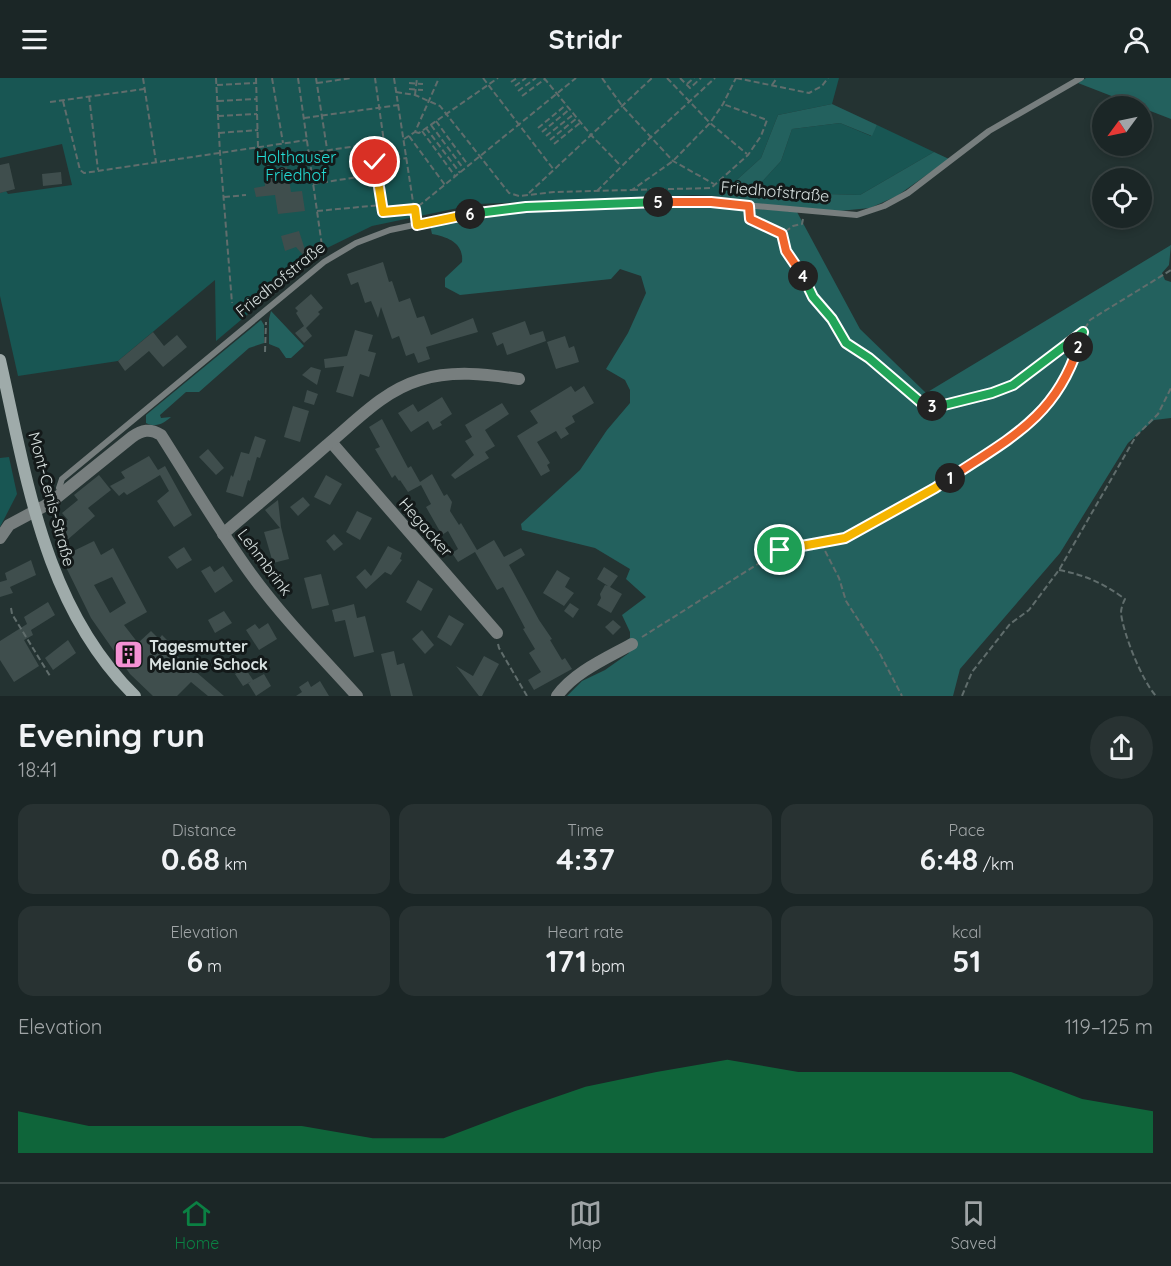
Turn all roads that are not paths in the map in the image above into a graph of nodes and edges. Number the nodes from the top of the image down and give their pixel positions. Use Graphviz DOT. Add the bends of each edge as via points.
graph roads {
  1 [pos="1081,78"];
  2 [pos="0,360"];
  3 [pos="519,379"];
  4 [pos="331,442"];
  5 [pos="63,494"];
  6 [pos="35,512"];
  7 [pos="223,534"];
  8 [pos="0,537"];
  9 [pos="497,633"];
  10 [pos="632,644"];
  11 [pos="135,696"];
  12 [pos="357,696"];
  13 [pos="557,696"];
  1 -- 5 [label="lane, Friedhofstraße" via="989,131 884,206 857,215 711,202 526,207 471,213 390,230 356,243 324,262 62,479 59,489"];
  2 -- 6 [label="main road, Mont-Cenis-Straße"];
  3 -- 4 [label="street" via="481,373 419,380 372,406"];
  4 -- 7 [label="street"];
  4 -- 9 [label="street, Hegacker"];
  5 -- 6 [label="street"];
  5 -- 7 [label="street, Lehmbrink" via="137,433 150,430 161,435"];
  6 -- 8 [label="street" via="16,520"];
  6 -- 11 [label="main road, Mont-Cenis-Straße" via="46,553 73,612 108,667"];
  7 -- 12 [label="street, Lehmbrink" via="278,608"];
  10 -- 13 [label="street" via="563,687"];
}
